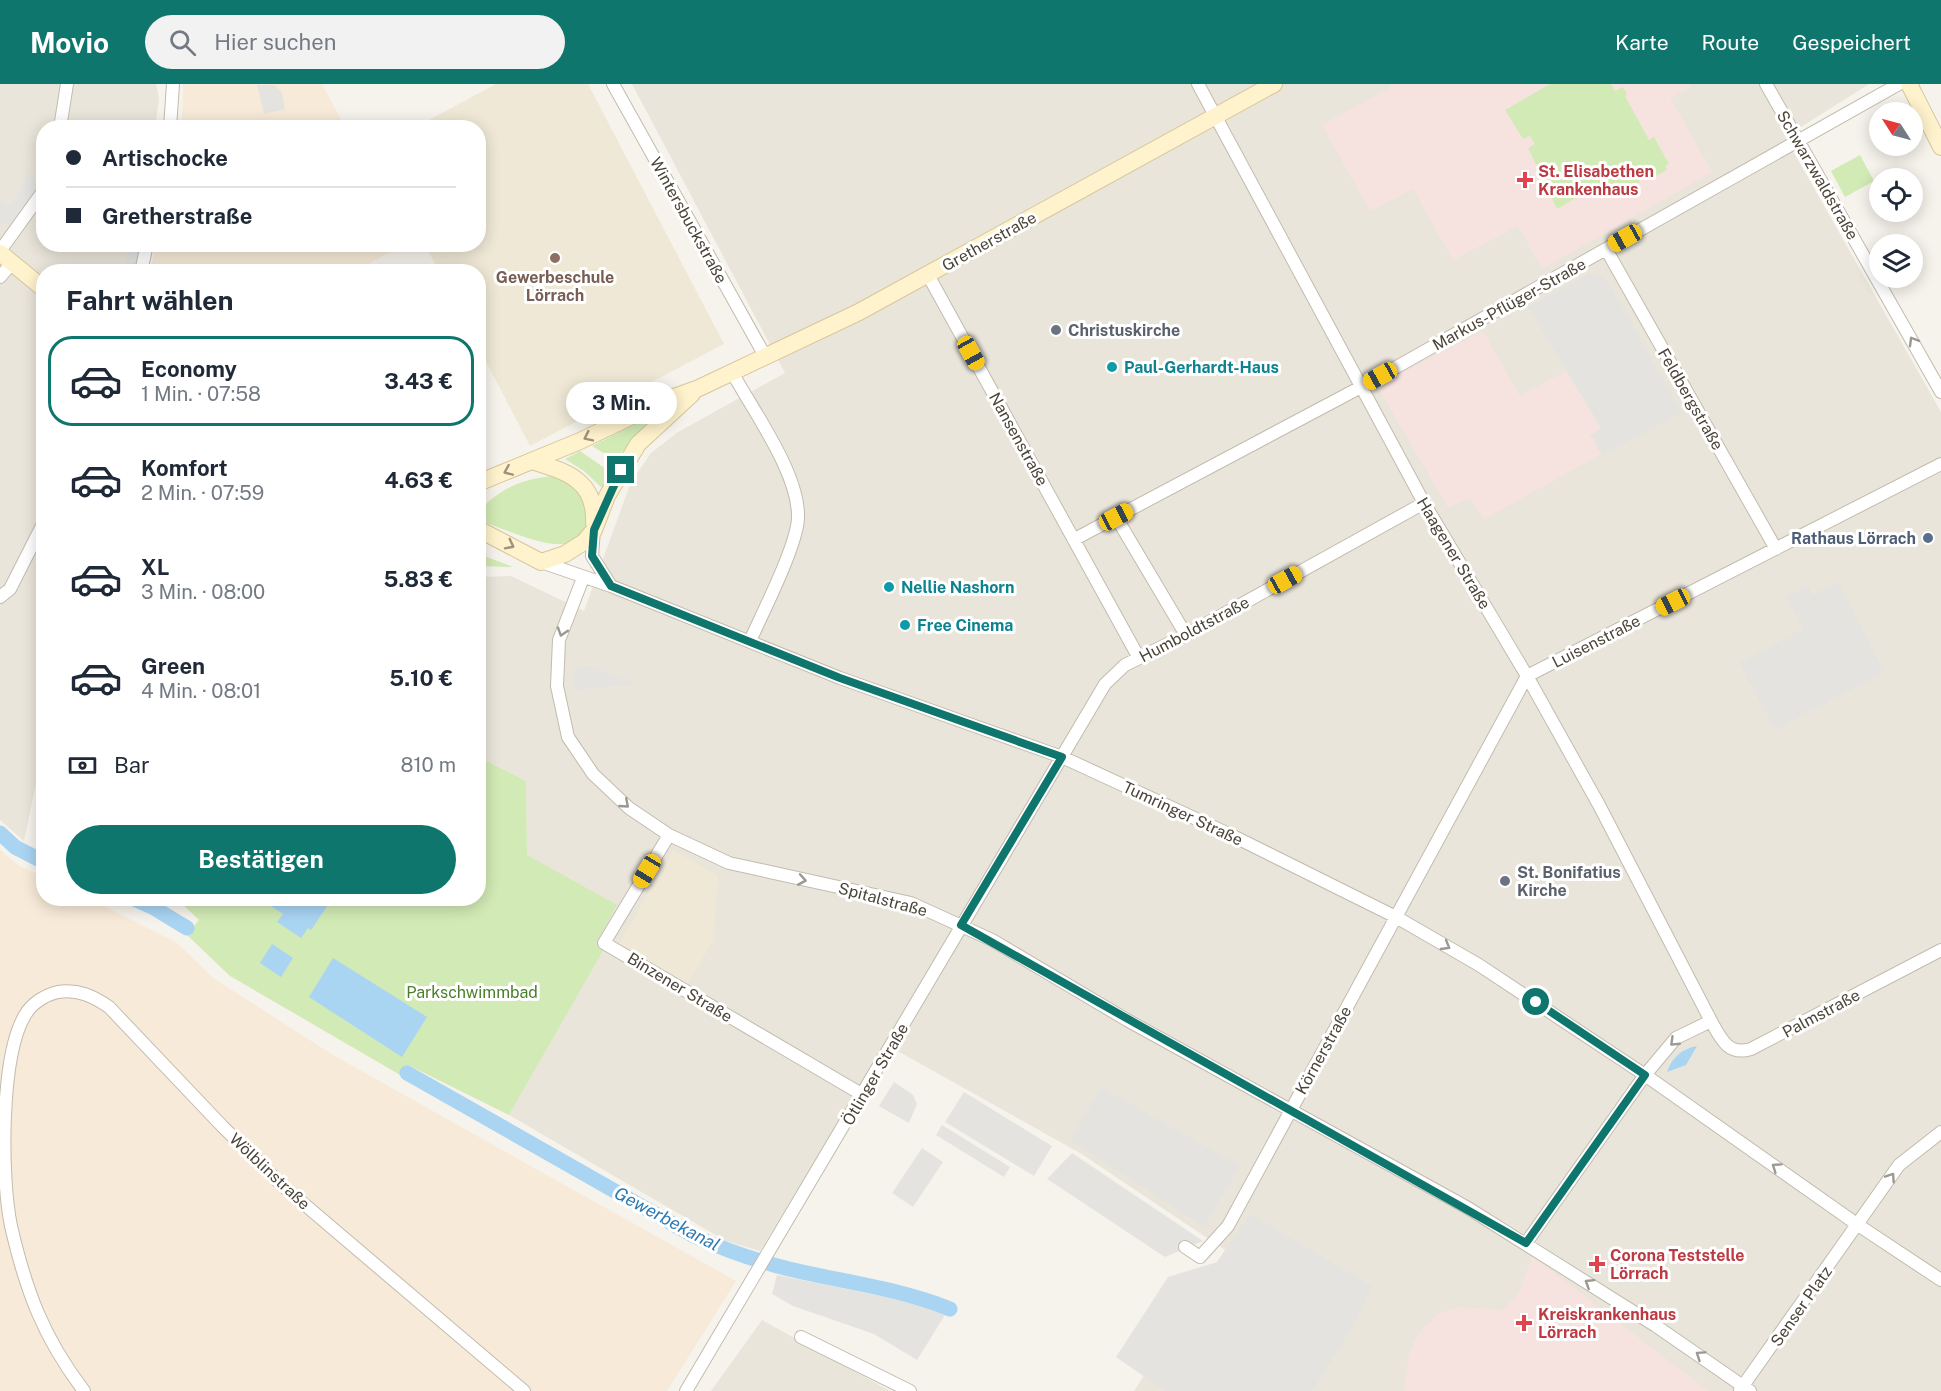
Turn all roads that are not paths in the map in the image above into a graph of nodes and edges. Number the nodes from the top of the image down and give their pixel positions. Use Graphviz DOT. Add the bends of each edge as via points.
graph roads {
  1 [pos="67,84"];
  2 [pos="173,84"];
  3 [pos="1198,84"];
  4 [pos="1274,84"];
  5 [pos="1767,84"];
  6 [pos="1899,84"];
  7 [pos="1909,84"];
  8 [pos="618,86"];
  9 [pos="1216,116"];
  10 [pos="61,120"];
  11 [pos="171,120"];
  12 [pos="1798,140"];
  13 [pos="1941,147"];
  14 [pos="36,203"];
  15 [pos="1606,249"];
  16 [pos="4,256"];
  17 [pos="928,276"];
  18 [pos="0,277"];
  19 [pos="36,283"];
  20 [pos="765,356"];
  21 [pos="732,372"];
  22 [pos="1361,387"];
  23 [pos="699,388"];
  24 [pos="1941,392"];
  25 [pos="532,461"];
  26 [pos="1941,464"];
  27 [pos="486,482"];
  28 [pos="1424,503"];
  29 [pos="1116,517"];
  30 [pos="594,530"];
  31 [pos="486,533"];
  32 [pos="36,538"];
  33 [pos="1075,539"];
  34 [pos="1776,549"];
  35 [pos="541,562"];
  36 [pos="584,578"];
  37 [pos="611,586"];
  38 [pos="0,597"];
  39 [pos="1186,635"];
  40 [pos="750,641"];
  41 [pos="1139,658"];
  42 [pos="1527,676"];
  43 [pos="1062,757"];
  44 [pos="669,835"];
  45 [pos="1396,917"];
  46 [pos="961,925"];
  47 [pos="1941,950"];
  48 [pos="1711,1021"];
  49 [pos="1645,1075"];
  50 [pos="863,1095"];
  51 [pos="1290,1110"];
  52 [pos="1941,1132"];
  53 [pos="1858,1225"];
  54 [pos="1526,1243"];
  55 [pos="1185,1247"];
  56 [pos="1941,1280"];
  57 [pos="801,1336"];
  58 [pos="1744,1389"];
  59 [pos="84,1391"];
  60 [pos="524,1391"];
  61 [pos="686,1391"];
  62 [pos="910,1391"];
  1 -- 10 [label="street"];
  2 -- 11 [label="street"];
  3 -- 9 [label="street, Haagener Straße"];
  4 -- 9 [label="main road, Gretherstraße"];
  5 -- 12 [label="street, Schwarzwaldstraße"];
  6 -- 12 [label="street, Markus-Pflüger-Straße"];
  7 -- 13 [label="main road"];
  8 -- 20 [label="street, Wintersbuckstraße"];
  9 -- 17 [label="main road, Gretherstraße"];
  9 -- 22 [label="street, Haagener Straße"];
  12 -- 15 [label="street, Markus-Pflüger-Straße"];
  24 -- 12 [label="street, Schwarzwaldstraße, one-way"];
  14 -- 16 [label="street"];
  15 -- 22 [label="street, Markus-Pflüger-Straße"];
  15 -- 34 [label="street, Feldbergstraße"];
  16 -- 18 [label="street"];
  16 -- 19 [label="main road"];
  17 -- 20 [label="main road, Gretherstraße"];
  17 -- 33 [label="street, Nansenstraße"];
  20 -- 21 [label="main road, Gretherstraße"];
  21 -- 23 [label="main road, Gretherstraße"];
  21 -- 40 [label="street" via="792,480 798,519"];
  22 -- 28 [label="street, Haagener Straße"];
  22 -- 29 [label="street, Markus-Pflüger-Straße"];
  23 -- 25 [label="main road, Gretherstraße, one-way"];
  23 -- 30 [label="main road, Gretherstraße" via="638,444 607,496"];
  25 -- 27 [label="main road, Gretherstraße, one-way"];
  25 -- 30 [label="main road" via="564,471 586,489 592,500"];
  26 -- 34 [label="street, Luisenstraße"];
  28 -- 39 [label="street, Humboldtstraße"];
  28 -- 42 [label="street, Haagener Straße"];
  29 -- 33 [label="street"];
  29 -- 39 [label="street"];
  30 -- 35 [label="main road, Gretherstraße" via="574,550"];
  30 -- 37 [label="street" via="592,556"];
  31 -- 35 [label="main road, Tumringer Straße, one-way"];
  32 -- 38 [label="street" via="10,589"];
  33 -- 41 [label="street, Nansenstraße"];
  34 -- 42 [label="street, Luisenstraße"];
  35 -- 36 [label="street, Tumringer Straße"];
  36 -- 37 [label="street, Tumringer Straße"];
  36 -- 44 [label="street, Spitalstraße, one-way" via="559,640 556,665 568,737 593,774 629,808"];
  37 -- 40 [label="street, Tumringer Straße"];
  39 -- 41 [label="street, Humboldtstraße"];
  40 -- 43 [label="street, Tumringer Straße" via="840,678"];
  41 -- 43 [label="street, Humboldtstraße" via="1105,684"];
  42 -- 45 [label="street"];
  42 -- 48 [label="street, Haagener Straße"];
  43 -- 45 [label="street, Tumringer Straße"];
  43 -- 46 [label="street, Ötlinger Straße"];
  44 -- 46 [label="street, Spitalstraße, one-way" via="729,863 911,903"];
  44 -- 50 [label="street, Binzener Straße" via="604,943"];
  45 -- 49 [label="street, Tumringer Straße, one-way" via="1479,965"];
  45 -- 51 [label="street, Körnerstraße"];
  46 -- 50 [label="street, Ötlinger Straße"];
  46 -- 51 [label="street, Spitalstraße"];
  47 -- 48 [label="street, Palmstraße" via="1739,1053 1730,1049"];
  48 -- 49 [label="street, one-way" via="1676,1038"];
  53 -- 49 [label="street, Tumringer Straße, one-way"];
  49 -- 54 [label="street"];
  50 -- 61 [label="street, Ötlinger Straße"];
  51 -- 54 [label="street, Spitalstraße"];
  51 -- 55 [label="street, Körnerstraße" via="1228,1226 1200,1257"];
  53 -- 52 [label="street, Senser Platz, one-way" via="1899,1165"];
  53 -- 56 [label="street, Tumringer Straße"];
  53 -- 58 [label="street, Senser Platz"];
  58 -- 54 [label="street, Spitalstraße, one-way"];
  57 -- 62 [label="street"];
  59 -- 60 [label="street, Wölblinstraße" via="39,1321 11,1223 4,1157 7,1091 21,1024 34,1004 53,993 81,993 103,1003 284,1188"];
}
